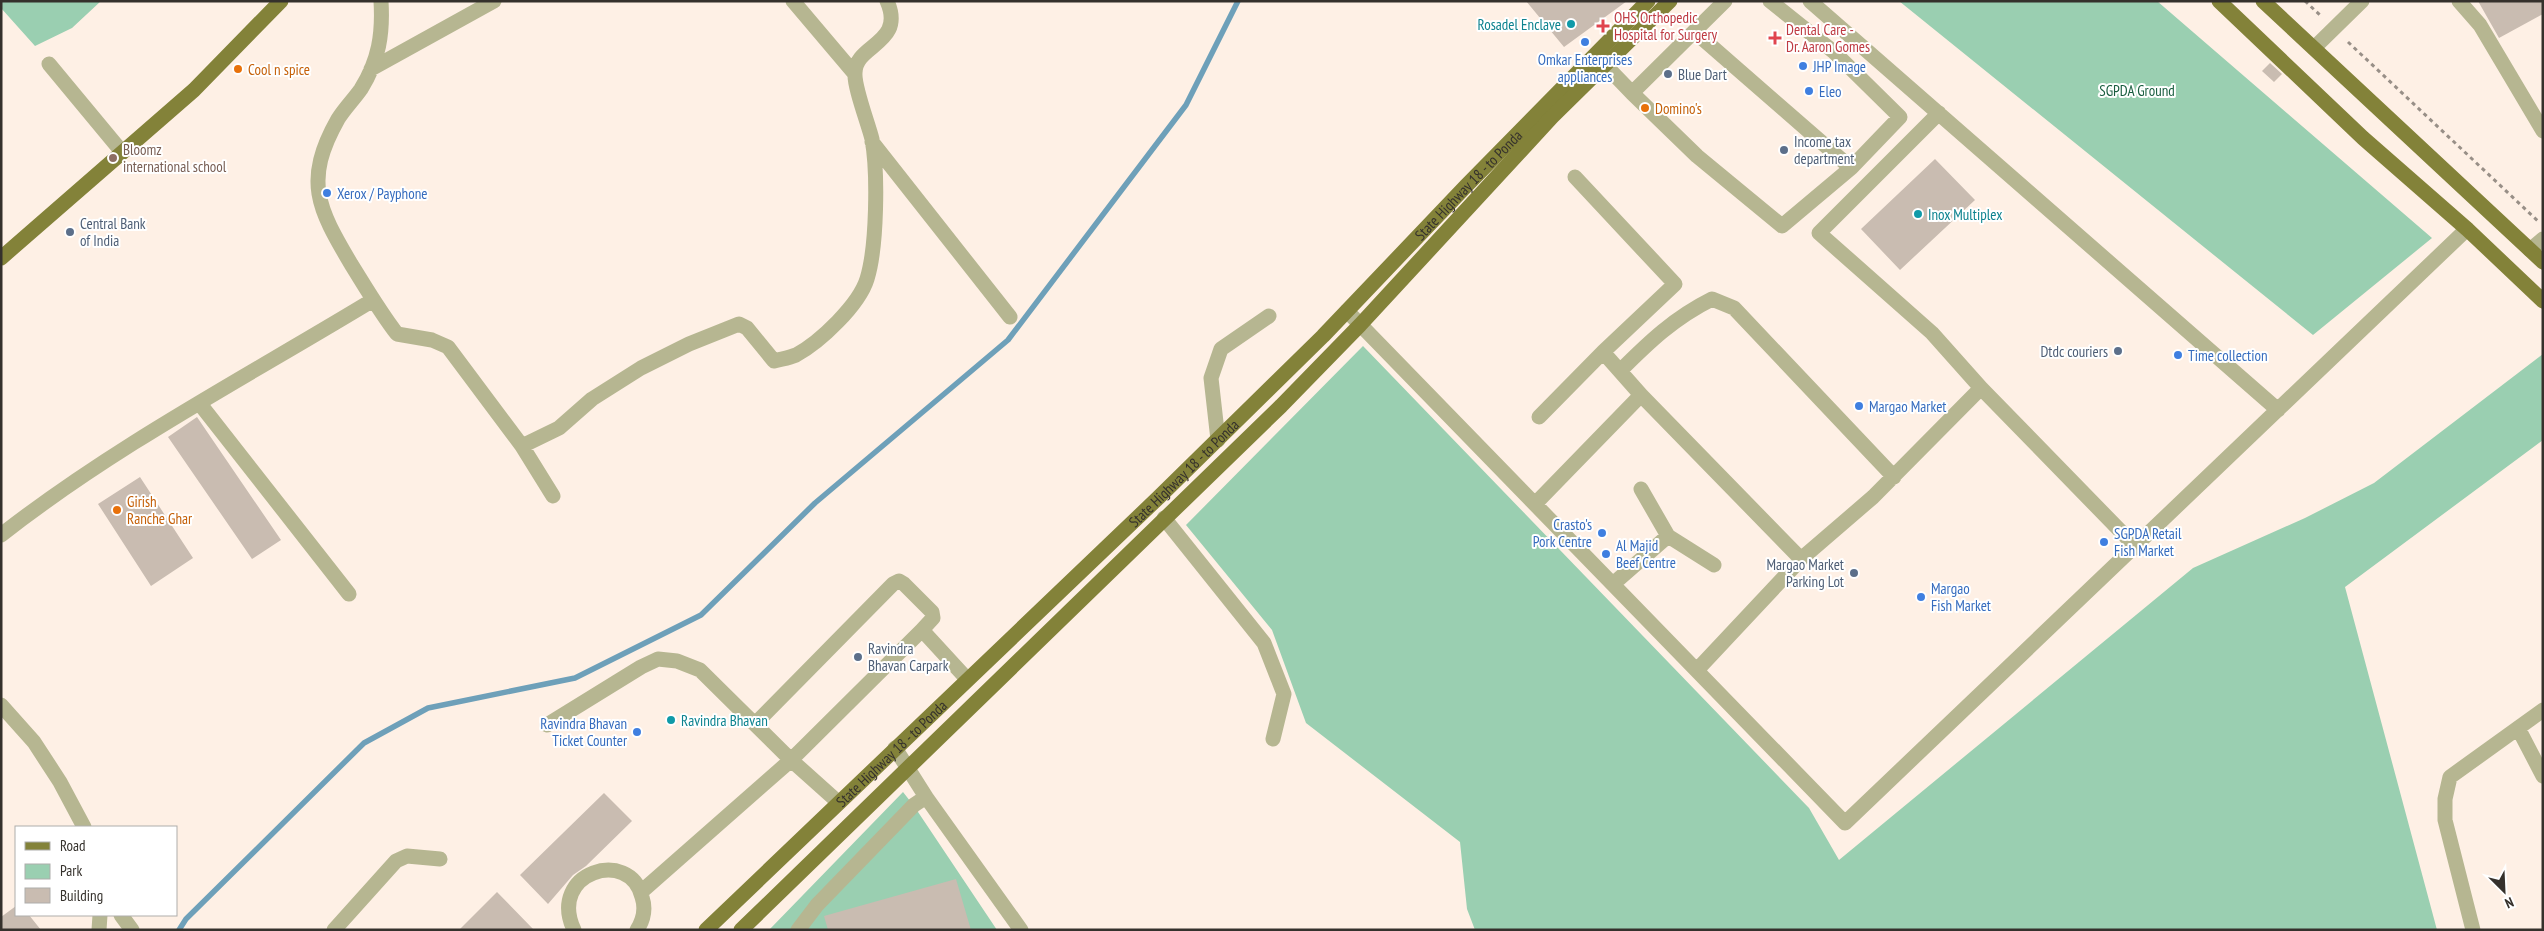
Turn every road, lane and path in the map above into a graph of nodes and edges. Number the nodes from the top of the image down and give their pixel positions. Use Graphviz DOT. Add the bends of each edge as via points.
graph roads {
  1 [pos="281,1"];
  2 [pos="381,1"];
  3 [pos="494,1"];
  4 [pos="793,1"];
  5 [pos="887,1"];
  6 [pos="1648,1"];
  7 [pos="1670,1"];
  8 [pos="1725,1"];
  9 [pos="1770,1"];
  10 [pos="1810,1"];
  11 [pos="2220,1"];
  12 [pos="2263,1"];
  13 [pos="2304,1"];
  14 [pos="2362,1"];
  15 [pos="2459,1"];
  16 [pos="2322,17"];
  17 [pos="1696,32"];
  18 [pos="2348,42"];
  19 [pos="2314,48"];
  20 [pos="49,64"];
  21 [pos="1605,65"];
  22 [pos="371,70"];
  23 [pos="854,73"];
  24 [pos="1632,93"];
  25 [pos="1939,114"];
  26 [pos="2543,131"];
  27 [pos="872,142"];
  28 [pos="122,152"];
  29 [pos="1851,168"];
  30 [pos="1575,178"];
  31 [pos="2467,229"];
  32 [pos="2542,231"];
  33 [pos="2530,250"];
  34 [pos="1,258"];
  35 [pos="2543,262"];
  36 [pos="373,300"];
  37 [pos="2543,301"];
  38 [pos="1347,311"];
  39 [pos="1269,316"];
  40 [pos="1010,317"];
  41 [pos="1360,325"];
  42 [pos="1603,352"];
  43 [pos="1620,371"];
  44 [pos="1982,388"];
  45 [pos="1641,395"];
  46 [pos="200,404"];
  47 [pos="2278,410"];
  48 [pos="1540,417"];
  49 [pos="1218,440"];
  50 [pos="522,446"];
  51 [pos="1894,477"];
  52 [pos="1641,489"];
  53 [pos="553,496"];
  54 [pos="1535,504"];
  55 [pos="1164,518"];
  56 [pos="1,535"];
  57 [pos="1668,536"];
  58 [pos="2136,548"];
  59 [pos="1801,559"];
  60 [pos="1714,566"];
  61 [pos="1613,584"];
  62 [pos="348,594"];
  63 [pos="922,630"];
  64 [pos="1696,670"];
  65 [pos="967,679"];
  66 [pos="1,705"];
  67 [pos="2543,710"];
  68 [pos="755,724"];
  69 [pos="547,725"];
  70 [pos="2518,728"];
  71 [pos="1273,740"];
  72 [pos="895,748"];
  73 [pos="791,760"];
  74 [pos="906,768"];
  75 [pos="2543,776"];
  76 [pos="926,797"];
  77 [pos="838,802"];
  78 [pos="83,826"];
  79 [pos="440,859"];
  80 [pos="641,892"];
  81 [pos="100,916"];
  82 [pos="122,916"];
  83 [pos="98,930"];
  84 [pos="132,930"];
  85 [pos="334,930"];
  86 [pos="574,930"];
  87 [pos="637,930"];
  88 [pos="706,930"];
  89 [pos="741,930"];
  90 [pos="798,930"];
  91 [pos="1021,930"];
  92 [pos="2473,930"];
  1 -- 28 [label="main road" via="194,90"];
  2 -- 22 [label="street" via="380,48"];
  3 -- 22 [label="street"];
  4 -- 23 [label="street"];
  5 -- 23 [label="street" via="892,13 892,26 862,58"];
  6 -- 38 [label="main road, State Highway 18 - to Ponda"];
  7 -- 21 [label="main road, State Highway 18 - to Ponda"];
  8 -- 17 [label="street"];
  9 -- 29 [label="street" via="1834,52 1900,117"];
  10 -- 25 [label="street"];
  11 -- 31 [label="main road" via="2363,138"];
  12 -- 19 [label="main road"];
  13 -- 16 [label="path"];
  14 -- 19 [label="street"];
  15 -- 26 [label="street" via="2480,25"];
  17 -- 24 [label="street"];
  17 -- 29 [label="street"];
  18 -- 32 [label="path"];
  19 -- 33 [label="main road"];
  20 -- 28 [label="street"];
  21 -- 24 [label="street"];
  21 -- 41 [label="main road, State Highway 18 - to Ponda" via="1552,117"];
  22 -- 36 [label="street" via="331,135 320,160 318,190 324,216"];
  23 -- 27 [label="street"];
  24 -- 29 [label="street" via="1697,156 1782,226"];
  25 -- 44 [label="street" via="1819,232 1932,333"];
  25 -- 47 [label="street"];
  27 -- 40 [label="street"];
  27 -- 50 [label="street" via="873,240 867,280 853,305 819,338 794,356 774,361 747,328 739,324 641,368 592,399 559,428"];
  28 -- 34 [label="main road"];
  30 -- 42 [label="street" via="1675,284"];
  31 -- 37 [label="main road"];
  31 -- 47 [label="street"];
  32 -- 33 [label="street"];
  33 -- 35 [label="main road"];
  36 -- 46 [label="street"];
  36 -- 50 [label="street" via="397,334 432,340 448,347"];
  38 -- 41 [label="street"];
  38 -- 49 [label="main road, State Highway 18 - to Ponda"];
  39 -- 49 [label="street" via="1221,349 1211,378"];
  41 -- 54 [label="street"];
  41 -- 55 [label="main road, State Highway 18 - to Ponda"];
  42 -- 43 [label="street"];
  42 -- 48 [label="street"];
  43 -- 45 [label="street"];
  43 -- 51 [label="street" via="1658,333 1712,300 1734,308"];
  44 -- 51 [label="street"];
  44 -- 58 [label="street"];
  45 -- 54 [label="street"];
  45 -- 59 [label="street"];
  46 -- 56 [label="street" via="70,485"];
  46 -- 62 [label="street"];
  47 -- 58 [label="street"];
  49 -- 65 [label="main road, State Highway 18 - to Ponda"];
  50 -- 53 [label="street"];
  51 -- 59 [label="street"];
  52 -- 57 [label="street"];
  54 -- 61 [label="street"];
  55 -- 71 [label="street" via="1264,643 1284,694"];
  55 -- 74 [label="main road, State Highway 18 - to Ponda"];
  57 -- 60 [label="street"];
  57 -- 61 [label="street"];
  58 -- 64 [label="street" via="1845,824"];
  59 -- 64 [label="street"];
  61 -- 64 [label="street"];
  63 -- 65 [label="street"];
  63 -- 68 [label="street" via="933,618 932,612 904,584 899,581 893,584"];
  63 -- 73 [label="street"];
  65 -- 72 [label="main road, State Highway 18 - to Ponda"];
  66 -- 78 [label="street" via="34,742"];
  67 -- 70 [label="street"];
  68 -- 69 [label="street" via="700,670 677,661 658,659 641,666"];
  68 -- 73 [label="street"];
  70 -- 75 [label="street"];
  70 -- 92 [label="street" via="2450,777 2445,798 2445,820"];
  72 -- 74 [label="street"];
  72 -- 77 [label="main road, State Highway 18 - to Ponda"];
  73 -- 77 [label="street"];
  73 -- 80 [label="street"];
  74 -- 76 [label="street"];
  74 -- 89 [label="main road, State Highway 18 - to Ponda"];
  76 -- 90 [label="street" via="817,905"];
  76 -- 91 [label="street"];
  77 -- 88 [label="main road, State Highway 18 - to Ponda"];
  79 -- 85 [label="street" via="407,856 396,861"];
  80 -- 86 [label="street" via="624,874 600,870 588,874 578,882 569,899 569,918"];
  80 -- 87 [label="street" via="643,917"];
  81 -- 83 [label="street"];
  82 -- 84 [label="street"];
}
